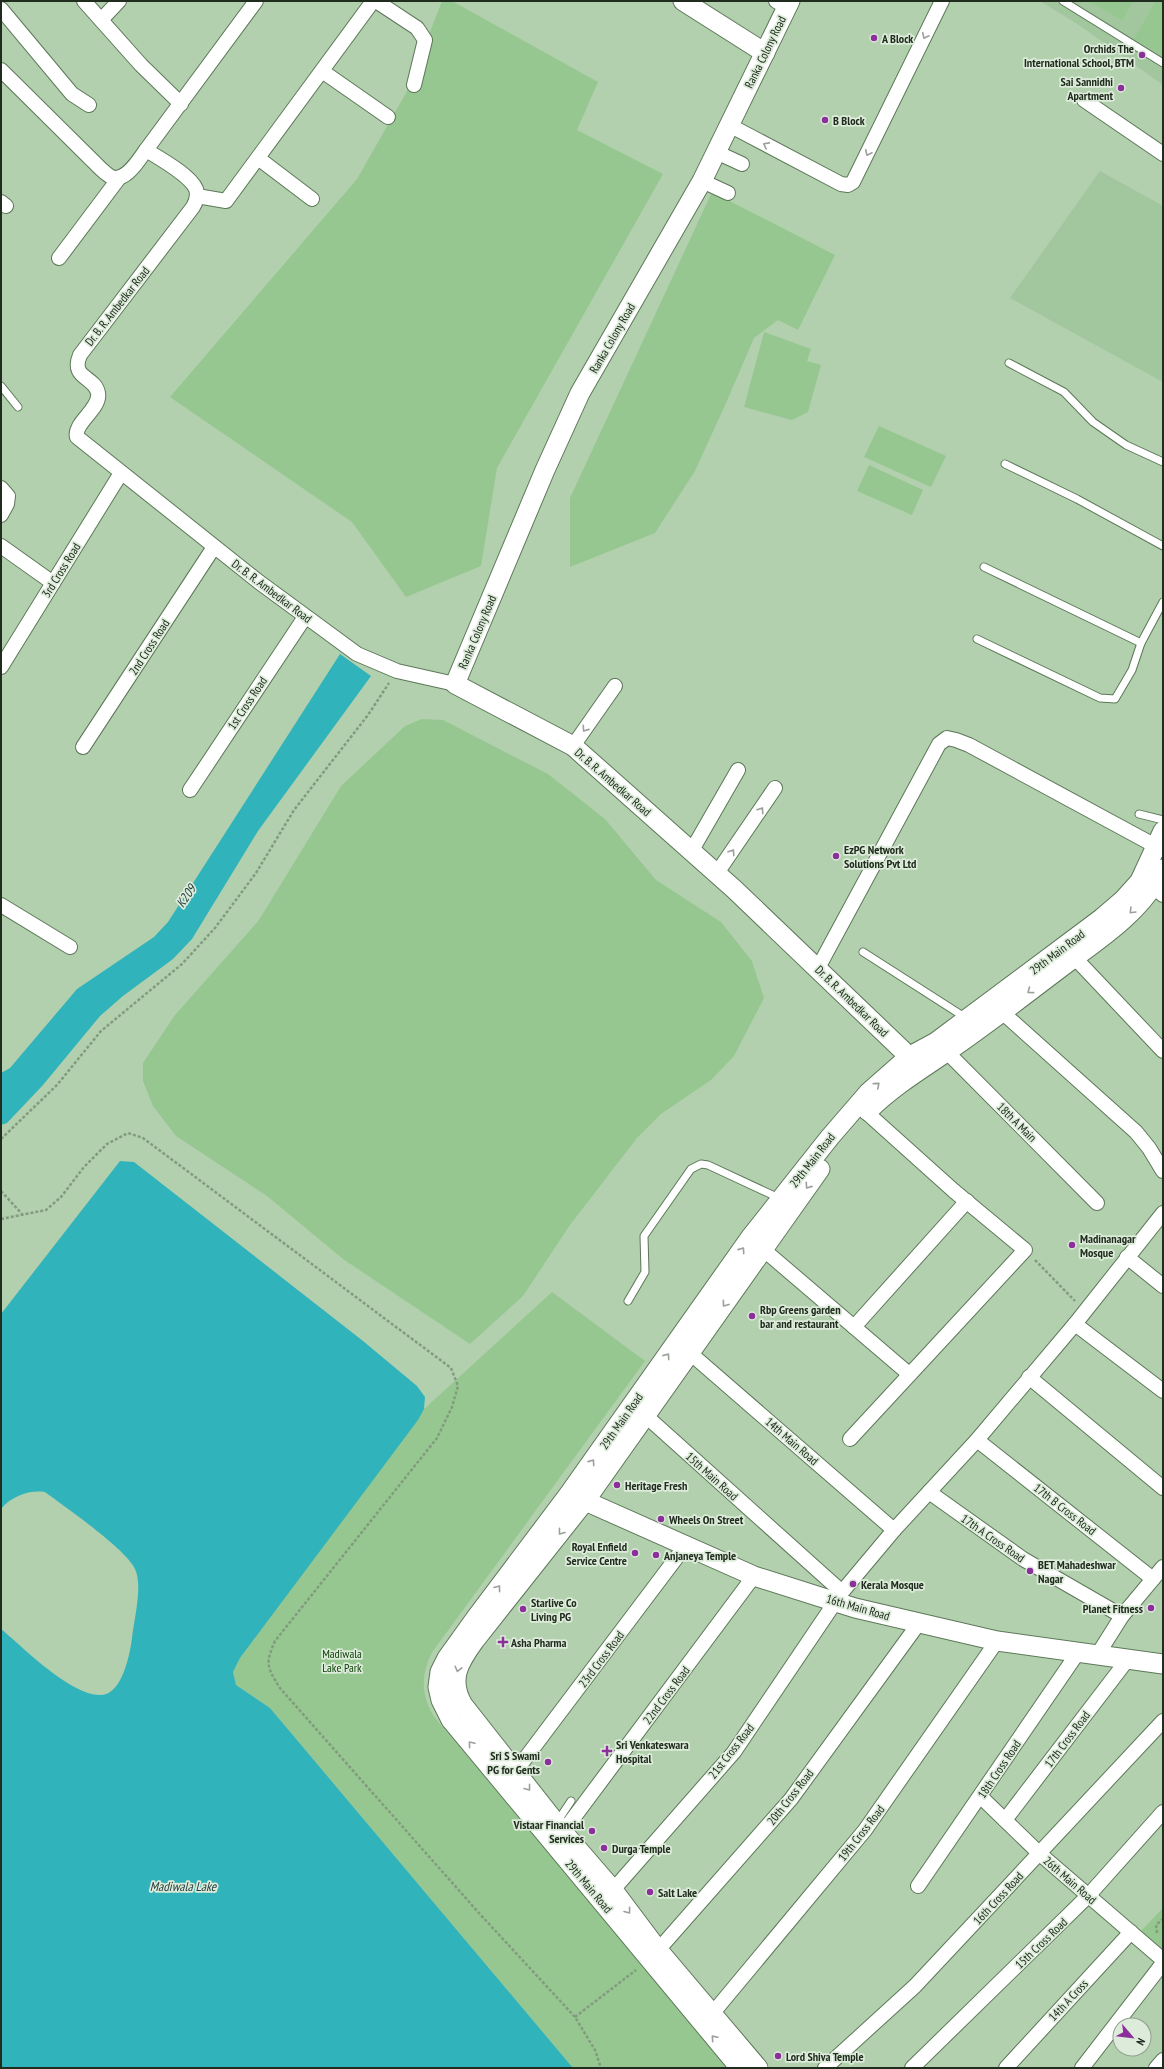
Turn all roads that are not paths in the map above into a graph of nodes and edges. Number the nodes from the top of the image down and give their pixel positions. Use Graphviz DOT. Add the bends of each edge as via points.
graph roads {
  1 [pos="84,1"];
  2 [pos="119,1"];
  3 [pos="256,1"];
  4 [pos="375,1"];
  5 [pos="683,1"];
  6 [pos="942,1"];
  7 [pos="1063,1"];
  8 [pos="784,3"];
  9 [pos="1,9"];
  10 [pos="101,20"];
  11 [pos="765,52"];
  12 [pos="1163,63"];
  13 [pos="1,70"];
  14 [pos="322,71"];
  15 [pos="414,85"];
  16 [pos="1084,100"];
  17 [pos="181,104"];
  18 [pos="88,105"];
  19 [pos="388,117"];
  20 [pos="730,125"];
  21 [pos="146,150"];
  22 [pos="716,152"];
  23 [pos="1163,154"];
  24 [pos="258,158"];
  25 [pos="742,164"];
  26 [pos="119,178"];
  27 [pos="702,181"];
  28 [pos="728,193"];
  29 [pos="197,196"];
  30 [pos="312,199"];
  31 [pos="59,258"];
  32 [pos="1009,363"];
  33 [pos="1,386"];
  34 [pos="18,406"];
  35 [pos="1163,462"];
  36 [pos="1005,464"];
  37 [pos="121,473"];
  38 [pos="1,488"];
  39 [pos="1,515"];
  40 [pos="1,546"];
  41 [pos="1163,546"];
  42 [pos="214,547"];
  43 [pos="984,567"];
  44 [pos="53,583"];
  45 [pos="1163,602"];
  46 [pos="305,616"];
  47 [pos="977,639"];
  48 [pos="1141,643"];
  49 [pos="1,667"];
  50 [pos="455,684"];
  51 [pos="615,686"];
  52 [pos="573,746"];
  53 [pos="83,747"];
  54 [pos="738,770"];
  55 [pos="775,788"];
  56 [pos="190,790"];
  57 [pos="1139,814"];
  58 [pos="1163,820"];
  59 [pos="1161,843"];
  60 [pos="692,850"];
  61 [pos="1163,869"];
  62 [pos="717,873"];
  63 [pos="1159,891"];
  64 [pos="1,905"];
  65 [pos="70,948"];
  66 [pos="863,952"];
  67 [pos="1075,958"];
  68 [pos="818,968"];
  69 [pos="1002,1012"];
  70 [pos="968,1019"];
  71 [pos="942,1047"];
  72 [pos="1163,1051"];
  73 [pos="915,1062"];
  74 [pos="866,1112"];
  75 [pos="1163,1171"];
  76 [pos="781,1199"];
  77 [pos="967,1202"];
  78 [pos="1097,1203"];
  79 [pos="1163,1213"];
  80 [pos="764,1250"];
  81 [pos="1127,1256"];
  82 [pos="1163,1286"];
  83 [pos="628,1301"];
  84 [pos="1075,1324"];
  85 [pos="854,1327"];
  86 [pos="690,1353"];
  87 [pos="909,1374"];
  88 [pos="1029,1377"];
  89 [pos="1163,1391"];
  90 [pos="646,1416"];
  91 [pos="850,1439"];
  92 [pos="977,1440"];
  93 [pos="1163,1488"];
  94 [pos="929,1492"];
  95 [pos="577,1498"];
  96 [pos="894,1530"];
  97 [pos="686,1546"];
  98 [pos="1163,1567"];
  99 [pos="754,1576"];
  100 [pos="1153,1579"];
  101 [pos="839,1597"];
  102 [pos="1122,1616"];
  103 [pos="918,1623"];
  104 [pos="997,1641"];
  105 [pos="1079,1651"];
  106 [pos="1098,1654"];
  107 [pos="1128,1659"];
  108 [pos="1163,1664"];
  109 [pos="1163,1721"];
  110 [pos="515,1772"];
  111 [pos="980,1796"];
  112 [pos="572,1801"];
  113 [pos="1005,1820"];
  114 [pos="1160,1820"];
  115 [pos="559,1828"];
  116 [pos="1040,1854"];
  117 [pos="918,1886"];
  118 [pos="612,1890"];
  119 [pos="1088,1896"];
  120 [pos="1131,1932"];
  121 [pos="654,1955"];
  122 [pos="1163,1960"];
  123 [pos="1163,1963"];
  124 [pos="712,2014"];
  125 [pos="1163,2060"];
  126 [pos="740,2068"];
  127 [pos="758,2068"];
  128 [pos="825,2068"];
  129 [pos="912,2068"];
  130 [pos="1006,2068"];
  131 [pos="1082,2068"];
  132 [pos="1156,2068"];
  1 -- 10 [label="street"];
  2 -- 10 [label="street"];
  3 -- 17 [label="street"];
  4 -- 14 [label="street"];
  4 -- 15 [label="street" via="417,28 425,40"];
  5 -- 11 [label="main road"];
  6 -- 20 [label="street, one-way" via="853,182 848,185 840,184"];
  7 -- 12 [label="lane"];
  8 -- 11 [label="main road, Ranka Colony Road"];
  9 -- 18 [label="street" via="72,94"];
  10 -- 17 [label="street" via="141,65"];
  11 -- 20 [label="main road, Ranka Colony Road"];
  13 -- 26 [label="street" via="101,169 111,177"];
  14 -- 19 [label="street"];
  14 -- 24 [label="street"];
  16 -- 23 [label="street"];
  17 -- 21 [label="street"];
  20 -- 22 [label="main road, Ranka Colony Road"];
  21 -- 26 [label="street" via="126,174"];
  21 -- 29 [label="street" via="188,180 196,189"];
  22 -- 25 [label="street"];
  22 -- 27 [label="main road, Ranka Colony Road"];
  24 -- 29 [label="street" via="226,201"];
  24 -- 30 [label="street"];
  26 -- 31 [label="street"];
  27 -- 28 [label="street"];
  27 -- 50 [label="main road, Ranka Colony Road" via="580,393"];
  29 -- 37 [label="street, Dr. B. R. Ambedkar Road" via="193,208 84,349 77,362 78,371 98,393 96,404 77,430 77,437"];
  32 -- 35 [label="lane" via="1064,392 1093,422 1126,445"];
  33 -- 34 [label="lane"];
  36 -- 41 [label="lane" via="1077,499"];
  37 -- 42 [label="street, Dr. B. R. Ambedkar Road"];
  37 -- 44 [label="street, 3rd Cross Road"];
  38 -- 39 [label="street" via="8,496"];
  40 -- 44 [label="street"];
  42 -- 46 [label="street, Dr. B. R. Ambedkar Road"];
  42 -- 53 [label="street, 2nd Cross Road"];
  43 -- 48 [label="lane"];
  44 -- 49 [label="street, 3rd Cross Road"];
  45 -- 48 [label="lane"];
  46 -- 50 [label="street, Dr. B. R. Ambedkar Road" via="357,654 397,671"];
  46 -- 56 [label="street, 1st Cross Road"];
  47 -- 48 [label="lane" via="1100,698 1115,699 1132,670"];
  50 -- 52 [label="main road, Dr. B. R. Ambedkar Road"];
  51 -- 52 [label="street, one-way"];
  52 -- 60 [label="main road, Dr. B. R. Ambedkar Road"];
  54 -- 60 [label="street"];
  62 -- 55 [label="street, one-way"];
  57 -- 58 [label="lane"];
  59 -- 68 [label="street" via="969,745 947,738 940,744"];
  59 -- 70 [label="main road, 29th Main Road" via="1140,881 1123,900"];
  60 -- 62 [label="main road, Dr. B. R. Ambedkar Road"];
  61 -- 63 [label="main road, 29th Main Road"];
  62 -- 68 [label="main road, Dr. B. R. Ambedkar Road"];
  63 -- 67 [label="main road, 29th Main Road, one-way"];
  64 -- 65 [label="street"];
  66 -- 70 [label="lane"];
  67 -- 69 [label="main road, 29th Main Road, one-way"];
  67 -- 72 [label="street"];
  68 -- 73 [label="main road, Dr. B. R. Ambedkar Road"];
  69 -- 71 [label="main road, 29th Main Road"];
  69 -- 75 [label="street" via="1136,1132"];
  70 -- 71 [label="main road, 29th Main Road"];
  71 -- 73 [label="main road, 29th Main Road"];
  71 -- 78 [label="street, 18th A Main"];
  73 -- 74 [label="main road, 29th Main Road"];
  76 -- 73 [label="main road, 29th Main Road, one-way" via="868,1093"];
  74 -- 77 [label="street"];
  74 -- 80 [label="main road, 29th Main Road, one-way" via="833,1151"];
  76 -- 83 [label="lane" via="708,1165 701,1164 691,1169 644,1236 645,1272"];
  95 -- 76 [label="main road, 29th Main Road, one-way" via="746,1244"];
  77 -- 85 [label="street"];
  77 -- 87 [label="street" via="1025,1250"];
  79 -- 81 [label="street, 21st Cross Road"];
  80 -- 85 [label="street"];
  80 -- 86 [label="main road, 29th Main Road, one-way"];
  81 -- 82 [label="street"];
  81 -- 84 [label="street, 21st Cross Road"];
  84 -- 88 [label="street, 21st Cross Road"];
  84 -- 89 [label="street"];
  85 -- 87 [label="street"];
  86 -- 90 [label="main road, 29th Main Road"];
  86 -- 96 [label="street, 14th Main Road"];
  87 -- 91 [label="street"];
  88 -- 92 [label="street, 21st Cross Road"];
  88 -- 93 [label="street"];
  90 -- 95 [label="main road, 29th Main Road"];
  90 -- 101 [label="street, 15th Main Road"];
  92 -- 94 [label="street, 21st Cross Road"];
  92 -- 100 [label="street, 17th B Cross Road"];
  94 -- 96 [label="street, 21st Cross Road"];
  94 -- 102 [label="street, 17th A Cross Road" via="1023,1559"];
  95 -- 97 [label="main road, 16th Main Road"];
  95 -- 110 [label="main road, 29th Main Road, one-way" via="457,1668 457,1694"];
  121 -- 95 [label="main road, 29th Main Road, one-way" via="451,1720 438,1687 440,1672 447,1658"];
  96 -- 101 [label="street, 21st Cross Road"];
  97 -- 99 [label="main road, 16th Main Road"];
  97 -- 110 [label="street, 23rd Cross Road"];
  98 -- 100 [label="street"];
  99 -- 101 [label="main road, 16th Main Road"];
  99 -- 115 [label="street, 22nd Cross Road"];
  100 -- 102 [label="street"];
  101 -- 103 [label="main road, 16th Main Road"];
  101 -- 118 [label="street, 21st Cross Road" via="734,1752"];
  102 -- 106 [label="street"];
  103 -- 104 [label="main road, 16th Main Road"];
  103 -- 121 [label="street, 20th Cross Road" via="791,1799"];
  104 -- 105 [label="main road, 16th Main Road"];
  104 -- 124 [label="street, 19th Cross Road" via="865,1830"];
  105 -- 106 [label="main road, 16th Main Road"];
  105 -- 111 [label="street, 18th Cross Road"];
  106 -- 107 [label="main road, 16th Main Road"];
  107 -- 108 [label="main road, 16th Main Road"];
  107 -- 113 [label="street, 17th Cross Road"];
  109 -- 116 [label="street, 16th Cross Road"];
  110 -- 115 [label="main road, 29th Main Road, one-way"];
  111 -- 113 [label="street, 26th Main Road"];
  111 -- 117 [label="street, 18th Cross Road"];
  112 -- 115 [label="lane"];
  113 -- 116 [label="street, 26th Main Road"];
  114 -- 119 [label="street, 15th Cross Road"];
  115 -- 118 [label="main road, 29th Main Road"];
  116 -- 119 [label="street, 26th Main Road"];
  116 -- 128 [label="street, 16th Cross Road" via="915,1986"];
  118 -- 121 [label="main road, 29th Main Road, one-way"];
  119 -- 120 [label="street, 26th Main Road"];
  119 -- 129 [label="street, 15th Cross Road"];
  120 -- 122 [label="street, 26th Main Road"];
  120 -- 130 [label="street, 14th A Cross"];
  121 -- 124 [label="main road, 29th Main Road"];
  126 -- 121 [label="main road, 29th Main Road, one-way"];
  123 -- 131 [label="street"];
  124 -- 127 [label="main road, 29th Main Road"];
  125 -- 132 [label="street"];
}
